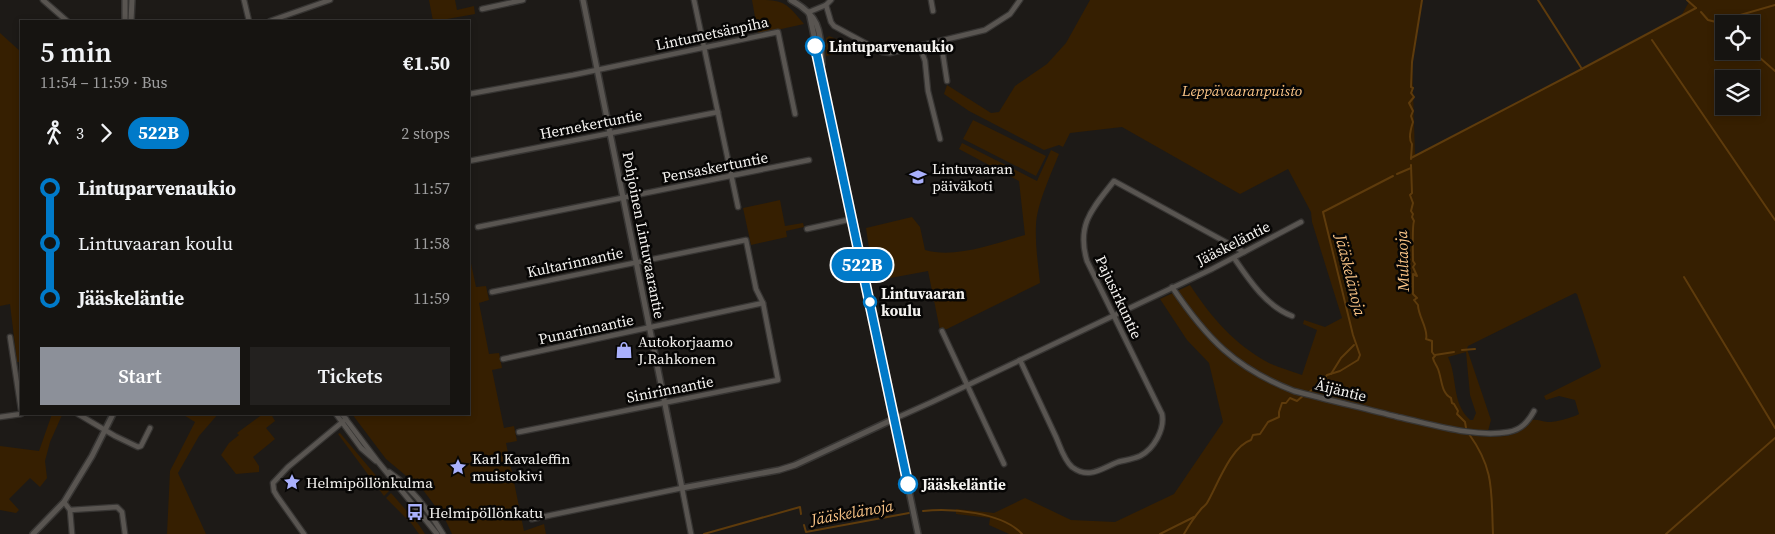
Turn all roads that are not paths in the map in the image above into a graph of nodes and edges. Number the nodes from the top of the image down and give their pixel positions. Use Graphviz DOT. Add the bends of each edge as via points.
graph roads {
  1 [pos="43,0"];
  2 [pos="52,0"];
  3 [pos="126,0"];
  4 [pos="132,0"];
  5 [pos="244,0"];
  6 [pos="330,0"];
  7 [pos="523,0"];
  8 [pos="584,0"];
  9 [pos="694,0"];
  10 [pos="791,0"];
  11 [pos="831,0"];
  12 [pos="931,0"];
  13 [pos="1020,0"];
  14 [pos="49,5"];
  15 [pos="826,5"];
  16 [pos="482,9"];
  17 [pos="933,11"];
  18 [pos="809,12"];
  19 [pos="66,20"];
  20 [pos="125,20"];
  21 [pos="131,20"];
  22 [pos="249,20"];
  23 [pos="273,20"];
  24 [pos="941,42"];
  25 [pos="704,47"];
  26 [pos="920,47"];
  27 [pos="598,69"];
  28 [pos="947,81"];
  29 [pos="470,94"];
  30 [pos="718,112"];
  31 [pos="795,114"];
  32 [pos="611,133"];
  33 [pos="940,139"];
  34 [pos="810,160"];
  35 [pos="470,161"];
  36 [pos="732,176"];
  37 [pos="624,198"];
  38 [pos="738,207"];
  39 [pos="852,219"];
  40 [pos="1301,222"];
  41 [pos="478,227"];
  42 [pos="807,229"];
  43 [pos="1244,252"];
  44 [pos="1234,258"];
  45 [pos="637,262"];
  46 [pos="1172,287"];
  47 [pos="492,292"];
  48 [pos="763,303"];
  49 [pos="1113,315"];
  50 [pos="1292,316"];
  51 [pos="650,328"];
  52 [pos="942,331"];
  53 [pos="10,337"];
  54 [pos="503,359"];
  55 [pos="1020,360"];
  56 [pos="967,386"];
  57 [pos="665,402"];
  58 [pos="20,405"];
  59 [pos="1534,411"];
  60 [pos="20,412"];
  61 [pos="80,415"];
  62 [pos="112,415"];
  63 [pos="337,415"];
  64 [pos="342,415"];
  65 [pos="0,417"];
  66 [pos="894,419"];
  67 [pos="344,421"];
  68 [pos="150,428"];
  69 [pos="105,429"];
  70 [pos="519,432"];
  71 [pos="1004,464"];
  72 [pos="385,470"];
  73 [pos="682,488"];
  74 [pos="64,502"];
  75 [pos="70,510"];
  76 [pos="532,519"];
  77 [pos="33,534"];
  78 [pos="72,534"];
  79 [pos="125,534"];
  80 [pos="304,534"];
  81 [pos="438,534"];
  82 [pos="443,534"];
  83 [pos="691,534"];
  84 [pos="918,534"];
  1 -- 14 [label="street"];
  2 -- 14 [label="street"];
  3 -- 20 [label="street"];
  4 -- 21 [label="street"];
  5 -- 22 [label="street"];
  6 -- 23 [label="street"];
  7 -- 16 [label="street"];
  8 -- 27 [label="street, Pohjoinen Lintuvaarantie"];
  9 -- 25 [label="street"];
  10 -- 18 [label="street"];
  11 -- 15 [label="street"];
  12 -- 17 [label="street"];
  13 -- 24 [label="street" via="1010,14 985,30"];
  14 -- 19 [label="street"];
  15 -- 18 [label="street"];
  15 -- 26 [label="street" via="834,26 882,52"];
  18 -- 39 [label="street"];
  24 -- 26 [label="street"];
  24 -- 28 [label="street"];
  25 -- 27 [label="street, Lintumetsänpiha"];
  25 -- 30 [label="street"];
  25 -- 31 [label="street, Lintumetsänpiha" via="778,32"];
  26 -- 33 [label="street"];
  27 -- 29 [label="street, Lintumetsänpiha"];
  27 -- 32 [label="street, Pohjoinen Lintuvaarantie"];
  30 -- 32 [label="street, Hernekertuntie"];
  30 -- 36 [label="street"];
  32 -- 35 [label="street, Hernekertuntie"];
  32 -- 37 [label="street, Pohjoinen Lintuvaarantie"];
  34 -- 36 [label="street, Pensaskertuntie"];
  36 -- 37 [label="street, Pensaskertuntie"];
  36 -- 38 [label="street"];
  37 -- 41 [label="street, Pensaskertuntie"];
  37 -- 45 [label="street, Pohjoinen Lintuvaarantie"];
  39 -- 42 [label="street"];
  39 -- 66 [label="street"];
  40 -- 43 [label="street, Jääskeläntie"];
  43 -- 44 [label="street, Jääskeläntie"];
  43 -- 49 [label="street, Pajusirkuntie" via="1114,181 1090,212 1083,237 1091,272"];
  44 -- 46 [label="street, Jääskeläntie"];
  44 -- 50 [label="street" via="1253,285"];
  45 -- 47 [label="street, Kultarinnantie"];
  45 -- 48 [label="street, Kultarinnantie" via="746,240 756,289"];
  45 -- 51 [label="street, Pohjoinen Lintuvaarantie"];
  46 -- 49 [label="street, Jääskeläntie"];
  46 -- 59 [label="street, Äijäntie" via="1209,337 1225,352 1253,372 1294,390 1466,431 1514,431 1526,423"];
  48 -- 51 [label="street, Punarinnantie"];
  48 -- 57 [label="street, Sinirinnantie" via="778,380"];
  49 -- 55 [label="street, Jääskeläntie"];
  49 -- 55 [label="street, Pajusirkuntie" via="1162,414 1163,425 1155,441 1142,455 1094,473 1074,468 1063,453"];
  51 -- 54 [label="street, Punarinnantie"];
  51 -- 57 [label="street, Pohjoinen Lintuvaarantie"];
  52 -- 56 [label="street"];
  53 -- 58 [label="street"];
  55 -- 56 [label="street, Jääskeläntie"];
  56 -- 66 [label="street, Jääskeläntie"];
  56 -- 71 [label="street"];
  57 -- 70 [label="street, Sinirinnantie"];
  57 -- 73 [label="street, Pohjoinen Lintuvaarantie"];
  60 -- 65 [label="street"];
  61 -- 69 [label="street"];
  62 -- 69 [label="street"];
  63 -- 67 [label="street"];
  64 -- 67 [label="street"];
  66 -- 73 [label="street, Jääskeläntie" via="795,465"];
  66 -- 84 [label="street"];
  67 -- 72 [label="street"];
  67 -- 80 [label="street" via="273,483 277,496"];
  68 -- 69 [label="street" via="138,447"];
  69 -- 74 [label="street"];
  72 -- 81 [label="street"];
  72 -- 82 [label="street" via="420,500"];
  73 -- 76 [label="street, Jääskeläntie"];
  73 -- 83 [label="street, Pohjoinen Lintuvaarantie"];
  74 -- 75 [label="street"];
  74 -- 77 [label="street"];
  75 -- 78 [label="street"];
  75 -- 79 [label="street" via="117,507 122,512"];
}
